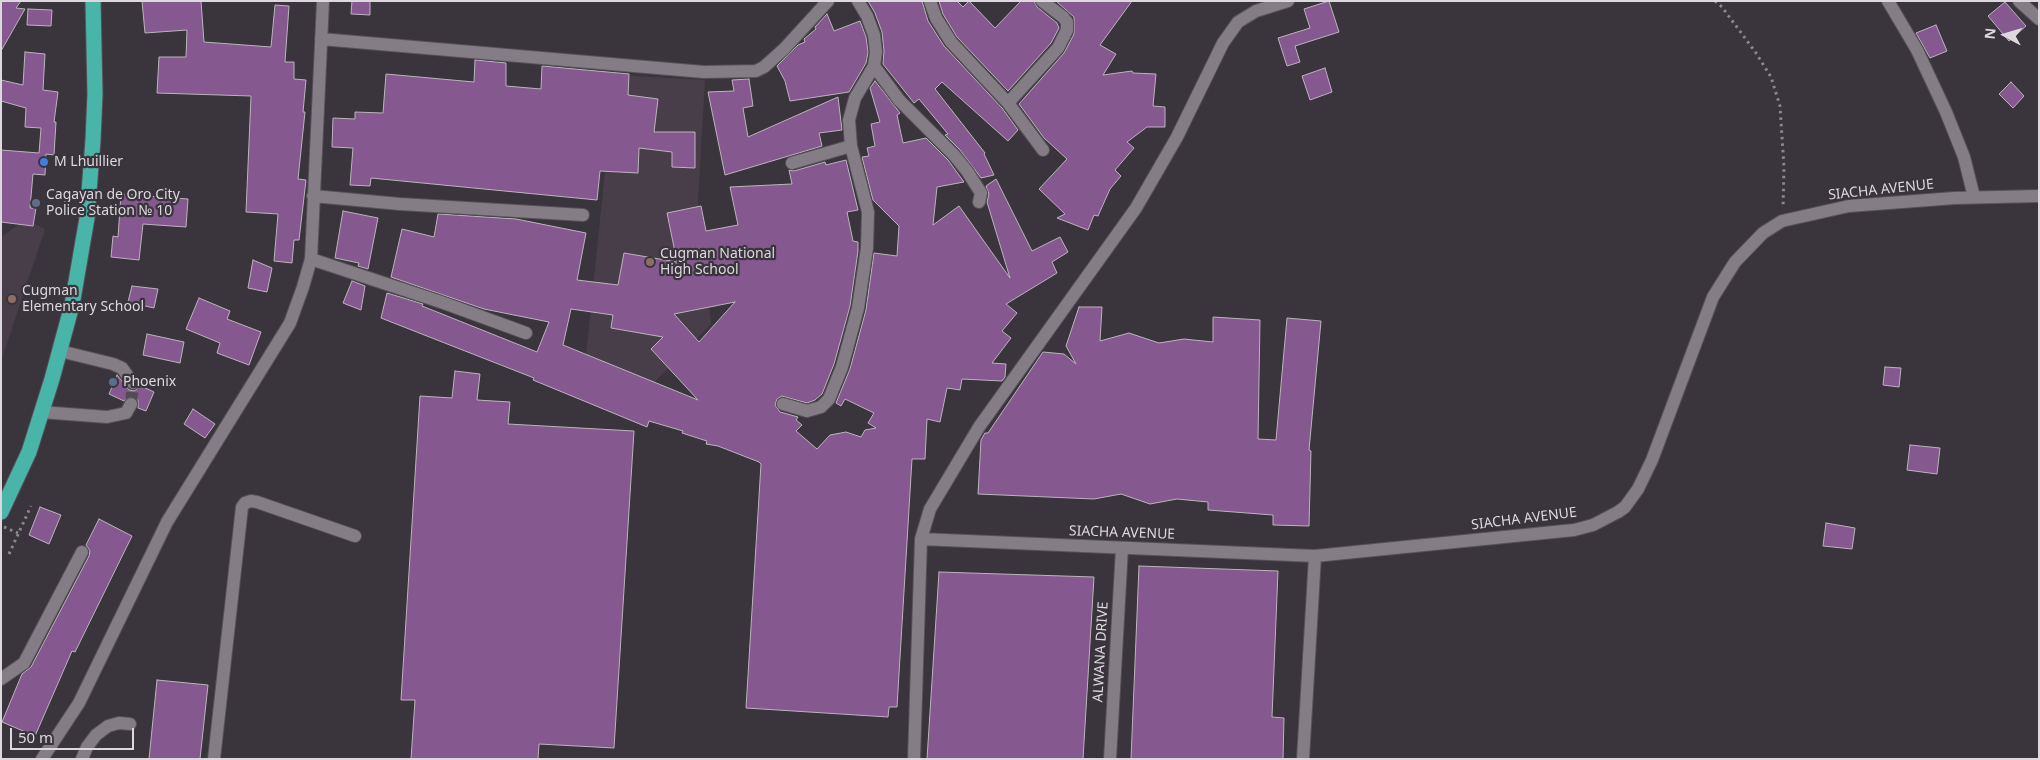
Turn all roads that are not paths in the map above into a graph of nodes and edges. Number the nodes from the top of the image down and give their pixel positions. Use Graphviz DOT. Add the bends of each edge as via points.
graph roads {
  1 [pos="93,1"];
  2 [pos="323,1"];
  3 [pos="828,1"];
  4 [pos="858,1"];
  5 [pos="930,1"];
  6 [pos="1042,1"];
  7 [pos="1288,1"];
  8 [pos="1888,1"];
  9 [pos="2019,1"];
  10 [pos="2039,19"];
  11 [pos="321,39"];
  12 [pos="874,66"];
  13 [pos="1008,103"];
  14 [pos="851,146"];
  15 [pos="1043,150"];
  16 [pos="792,163"];
  17 [pos="313,196"];
  18 [pos="2039,196"];
  19 [pos="1974,197"];
  20 [pos="979,202"];
  21 [pos="582,215"];
  22 [pos="311,260"];
  23 [pos="526,333"];
  24 [pos="60,351"];
  25 [pos="134,383"];
  26 [pos="131,404"];
  27 [pos="784,404"];
  28 [pos="41,412"];
  29 [pos="1,512"];
  30 [pos="355,536"];
  31 [pos="921,539"];
  32 [pos="1122,548"];
  33 [pos="82,552"];
  34 [pos="1315,556"];
  35 [pos="1,679"];
  36 [pos="130,724"];
  37 [pos="42,759"];
  38 [pos="82,759"];
  39 [pos="214,759"];
  40 [pos="914,759"];
  41 [pos="1110,759"];
  42 [pos="1303,759"];
  1 -- 24 [label="highway" via="95,94 87,218 72,305"];
  2 -- 11 [label="street"];
  3 -- 11 [label="street" via="784,49 756,71 712,73"];
  4 -- 12 [label="street" via="874,35"];
  5 -- 13 [label="street" via="936,18 952,42"];
  6 -- 13 [label="street" via="1063,17 1067,30 1058,48"];
  7 -- 31 [label="street" via="1256,11 1238,22 1223,43 1159,170 1136,208 979,427 930,509"];
  8 -- 19 [label="street" via="1946,112 1964,157"];
  9 -- 10 [label="street"];
  11 -- 17 [label="street"];
  12 -- 14 [label="street" via="851,110"];
  12 -- 20 [label="street" via="899,100 967,171 981,193"];
  13 -- 15 [label="street"];
  14 -- 16 [label="street"];
  14 -- 27 [label="street" via="868,212 866,257 853,329 829,399 821,407 807,411"];
  17 -- 21 [label="street"];
  17 -- 22 [label="street"];
  18 -- 19 [label="street, SIACHA AVENUE"];
  19 -- 34 [label="street, SIACHA AVENUE" via="1849,206 1782,221 1763,233 1735,262 1713,297 1652,460 1638,488 1618,512 1574,530"];
  22 -- 23 [label="street"];
  22 -- 37 [label="street" via="290,323 168,522 79,703"];
  24 -- 25 [label="street" via="113,364 122,368"];
  24 -- 28 [label="highway"];
  26 -- 28 [label="street" via="126,412 107,417"];
  28 -- 29 [label="highway" via="29,452"];
  30 -- 39 [label="street" via="257,502 245,503 242,507"];
  31 -- 32 [label="street, SIACHA AVENUE"];
  31 -- 40 [label="street"];
  32 -- 34 [label="street, SIACHA AVENUE"];
  32 -- 41 [label="street, ALWANA DRIVE"];
  33 -- 35 [label="street" via="24,663"];
  34 -- 42 [label="street"];
  36 -- 38 [label="street" via="108,726 96,735"];
}
